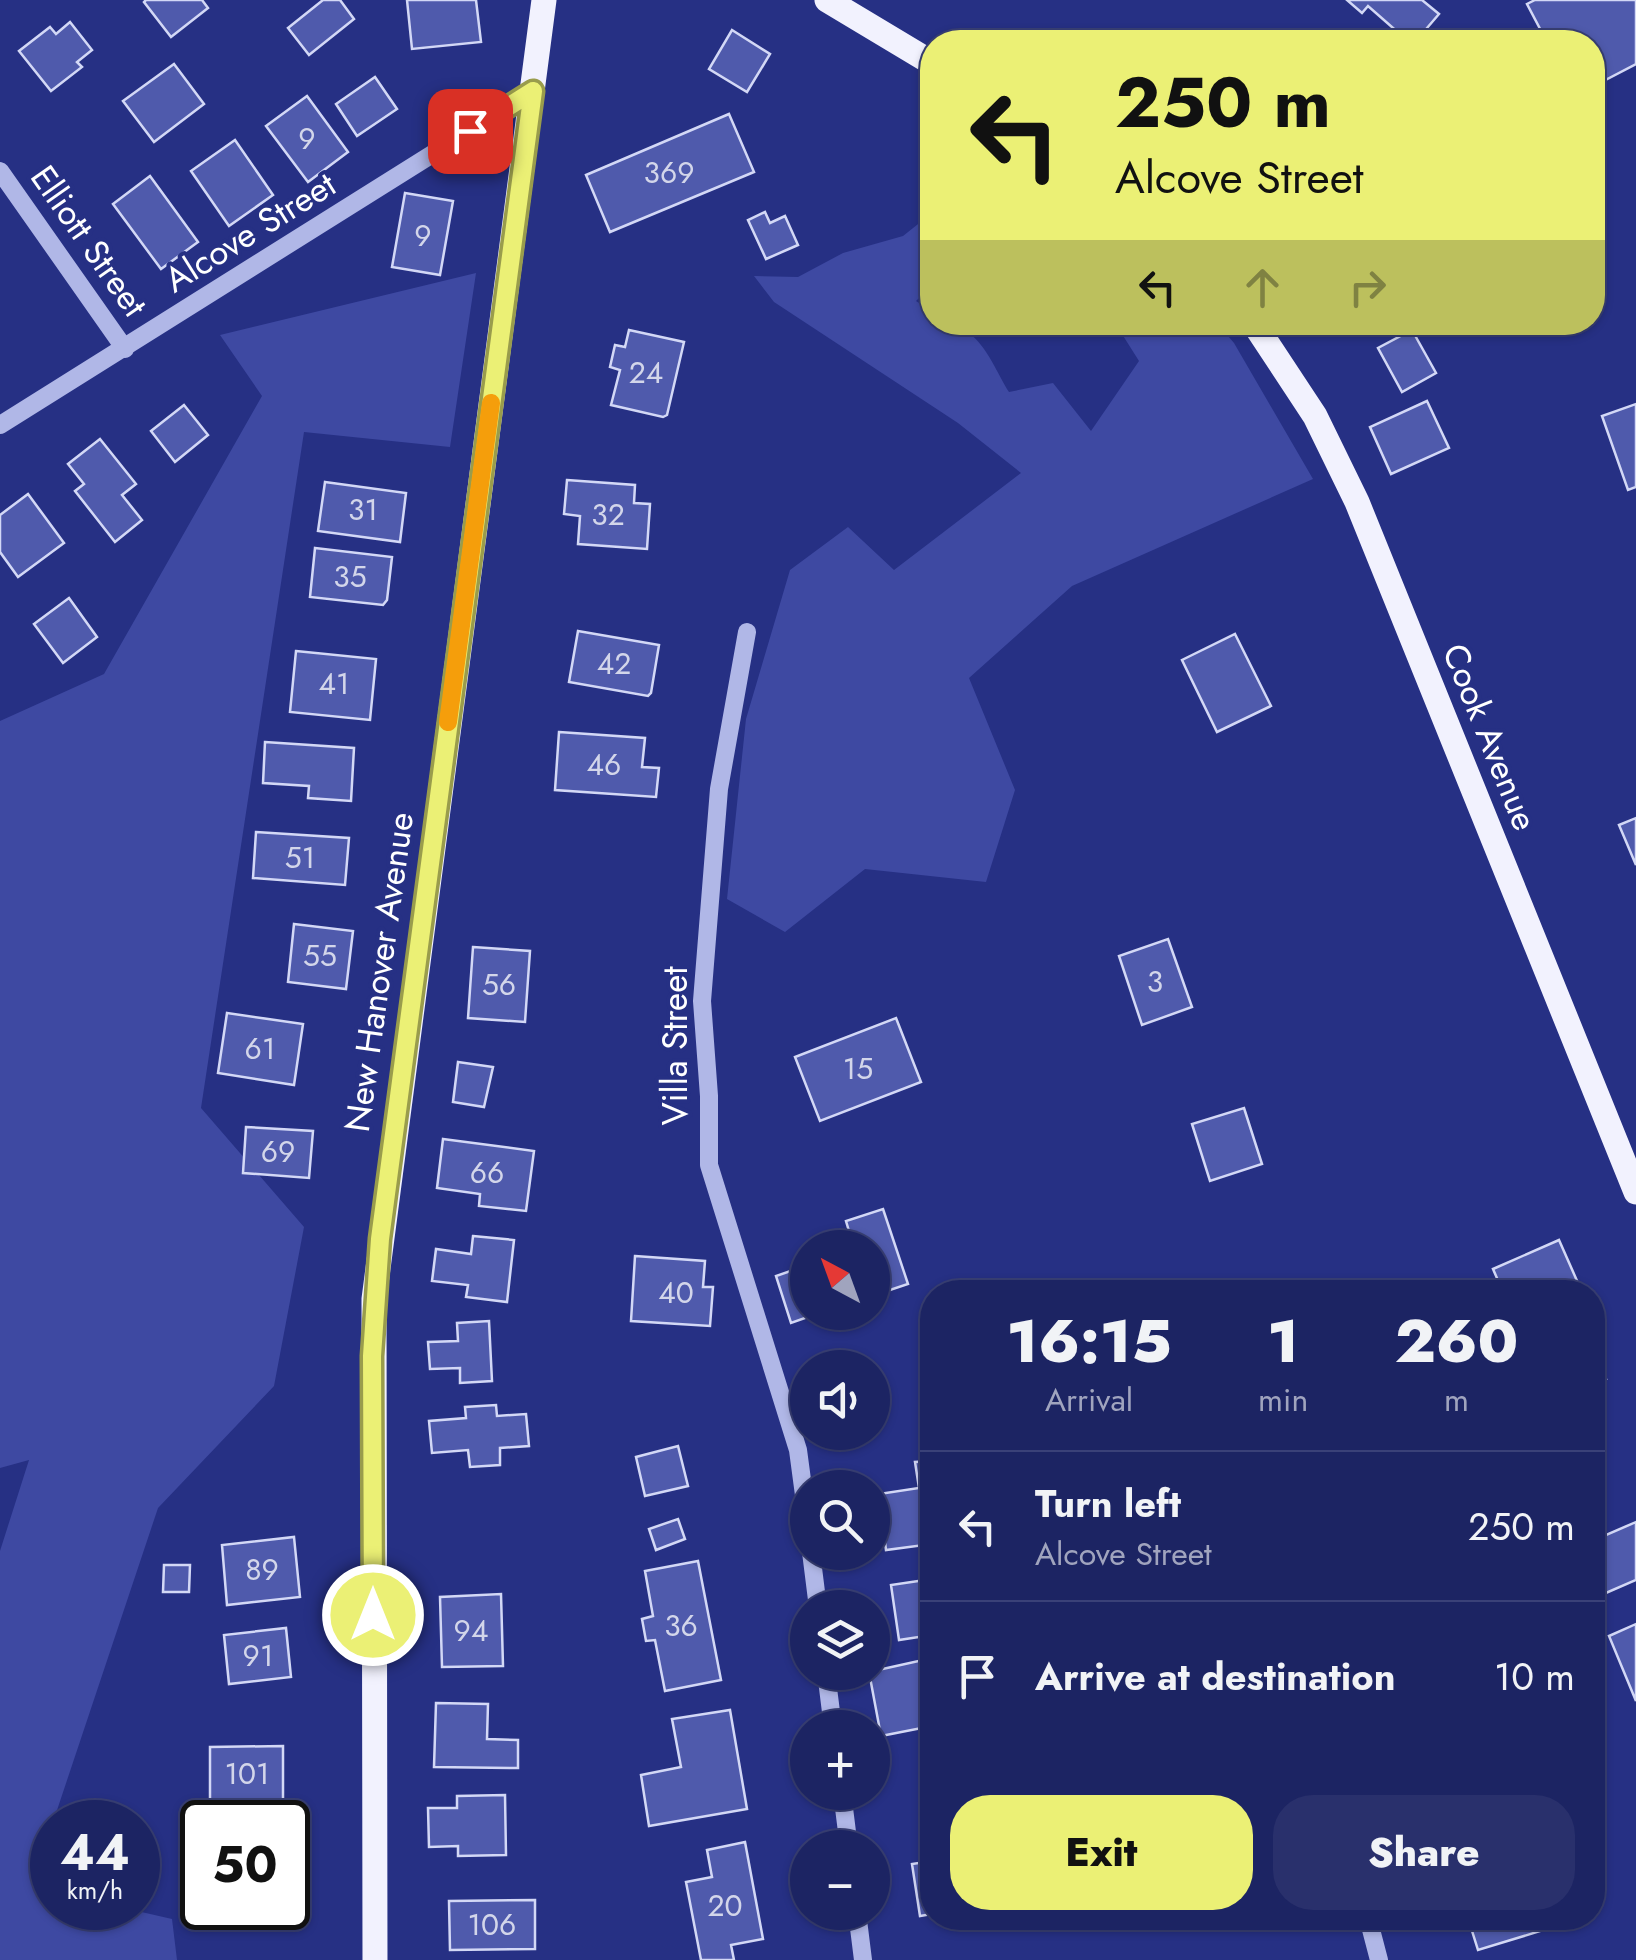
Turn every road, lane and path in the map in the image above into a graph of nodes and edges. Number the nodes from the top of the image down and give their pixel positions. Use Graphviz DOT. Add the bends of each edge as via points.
graph roads {
  1 [pos="544,0"];
  2 [pos="827,0"];
  3 [pos="920,56"];
  4 [pos="533,91"];
  5 [pos="0,171"];
  6 [pos="1262,335"];
  7 [pos="125,349"];
  8 [pos="0,425"];
  9 [pos="748,632"];
  10 [pos="1636,1192"];
  11 [pos="801,1470"];
  12 [pos="859,1930"];
  13 [pos="1371,1930"];
  14 [pos="375,1960"];
  15 [pos="863,1960"];
  16 [pos="1379,1960"];
  1 -- 4 [label="main road, New Hanover Avenue"];
  2 -- 3 [label="main road"];
  4 -- 7 [label="street, Alcove Street"];
  4 -- 14 [label="main road, New Hanover Avenue" via="374,1300"];
  5 -- 7 [label="street, Elliott Street"];
  6 -- 10 [label="main road, Cook Avenue" via="1315,416 1357,502"];
  7 -- 8 [label="street, Alcove Street"];
  9 -- 11 [label="street, Villa Street" via="719,789 702,1001 707,1142"];
  12 -- 15 [label="street"];
  13 -- 16 [label="street"];
}
